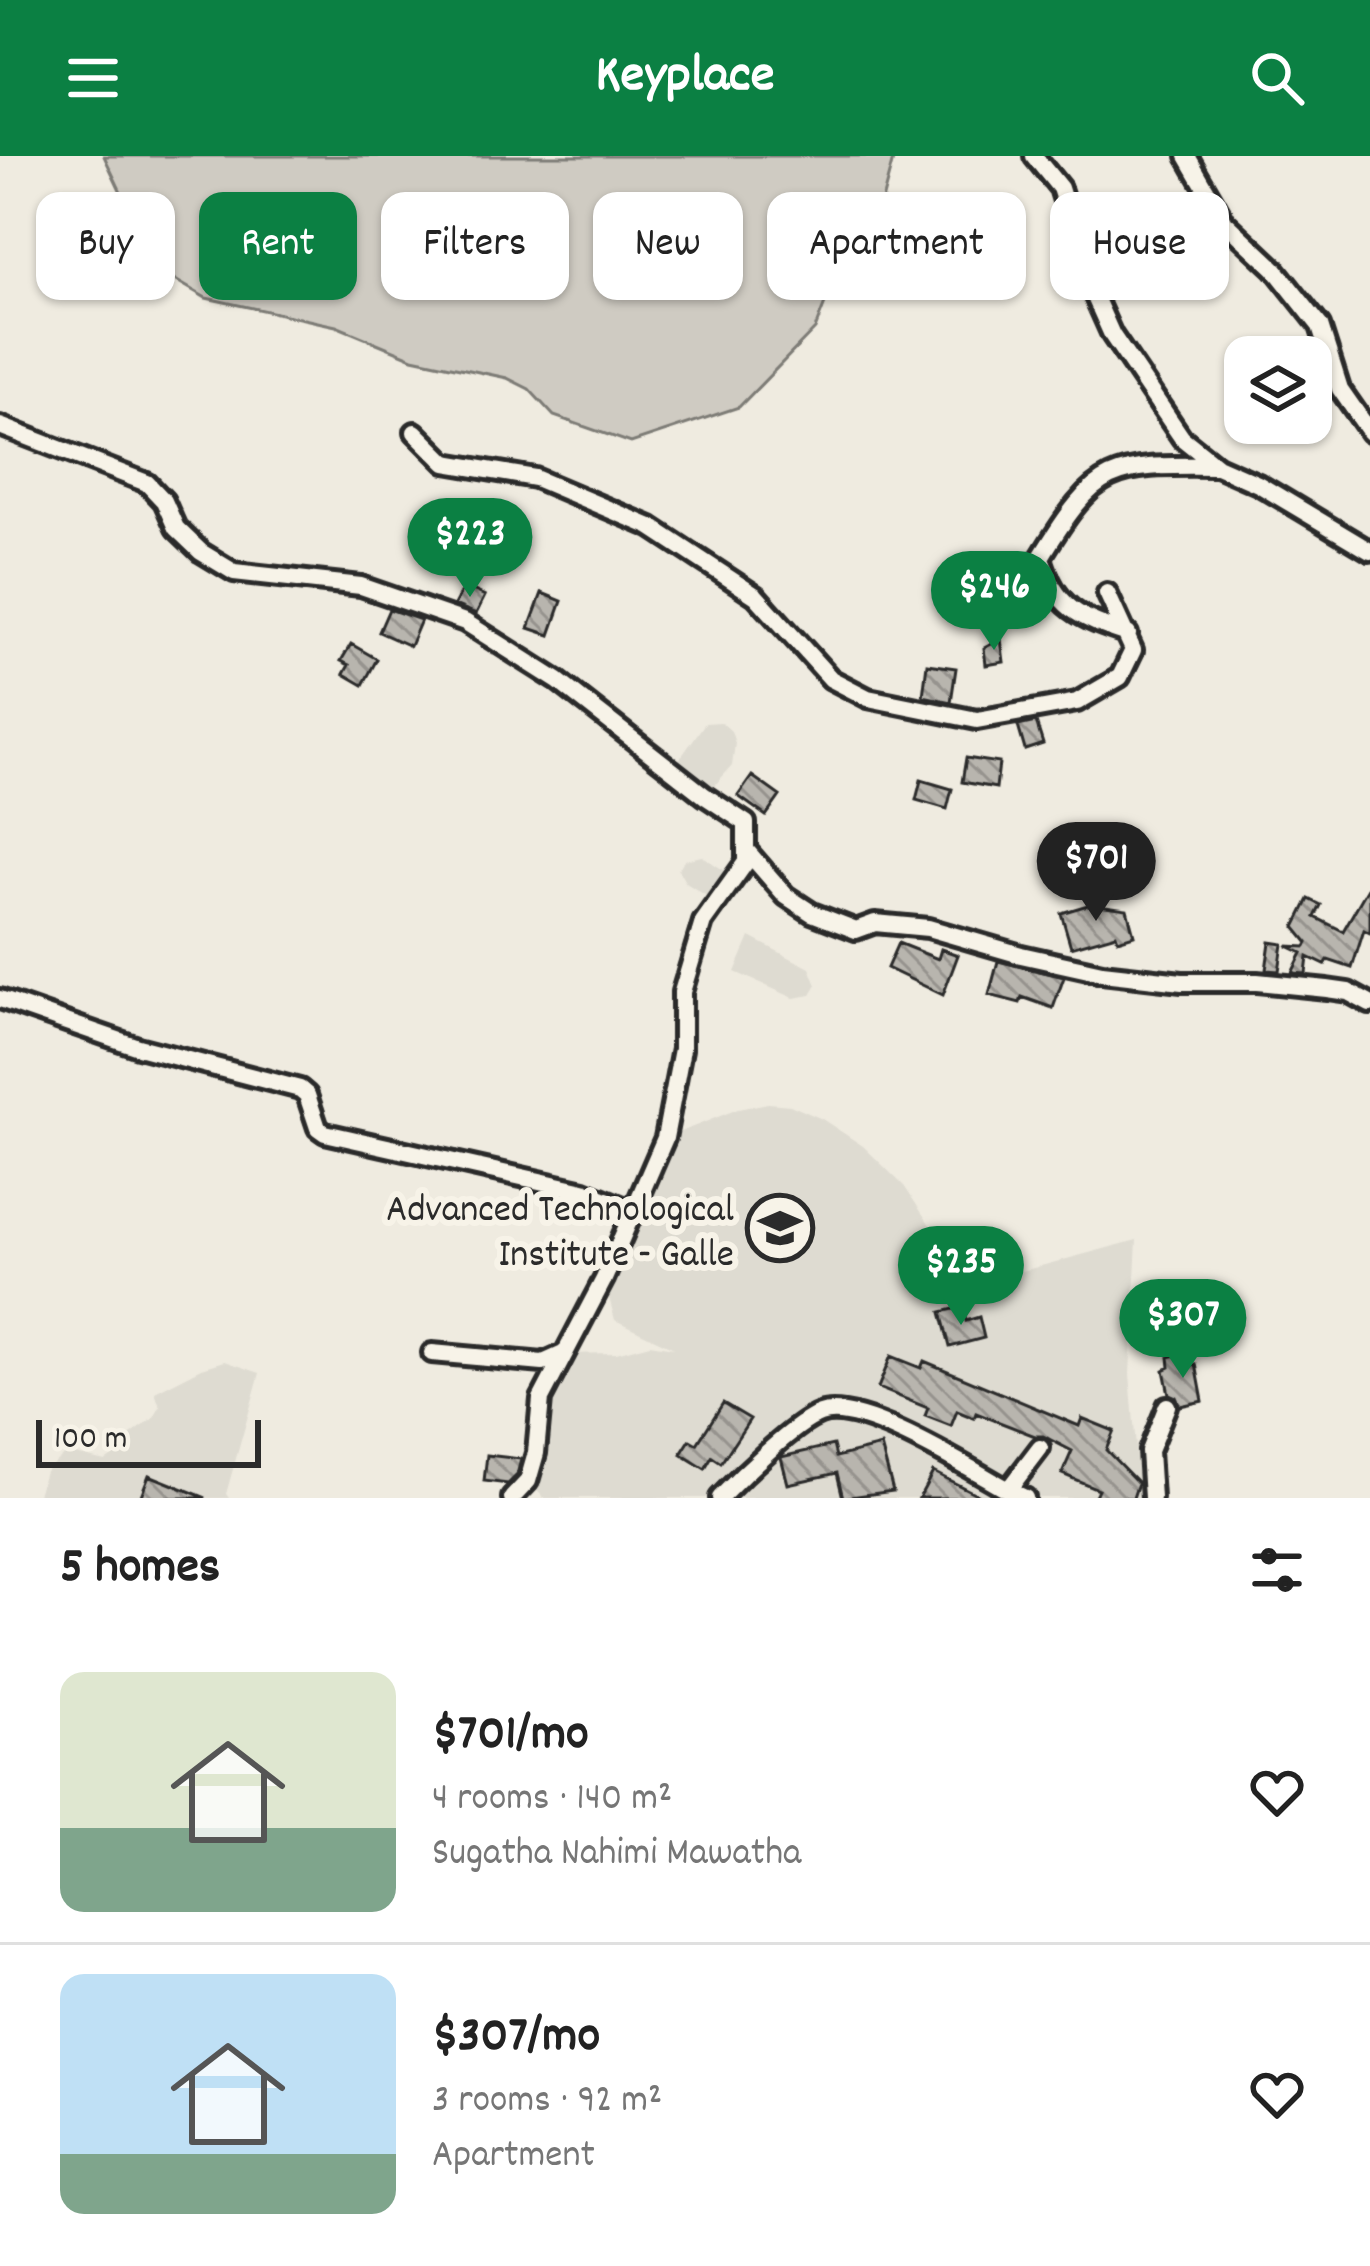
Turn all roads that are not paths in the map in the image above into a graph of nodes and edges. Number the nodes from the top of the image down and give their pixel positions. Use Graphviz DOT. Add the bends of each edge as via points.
graph roads {
  1 [pos="1034,156"];
  2 [pos="1187,156"];
  3 [pos="0,426"];
  4 [pos="415,432"];
  5 [pos="1370,432"];
  6 [pos="1217,466"];
  7 [pos="1370,551"];
  8 [pos="1107,592"];
  9 [pos="1128,634"];
  10 [pos="747,851"];
  11 [pos="0,999"];
  12 [pos="1370,1004"];
  13 [pos="633,1210"];
  14 [pos="432,1353"];
  15 [pos="563,1354"];
  16 [pos="1167,1406"];
  17 [pos="1040,1448"];
  18 [pos="1016,1494"];
  19 [pos="512,1498"];
  20 [pos="720,1498"];
  21 [pos="1152,1498"];
  1 -- 6 [label="street" via="1060,188 1112,335 1182,438"];
  2 -- 5 [label="street" via="1225,222 1320,326 1340,389"];
  3 -- 10 [label="street" via="146,483 176,528 234,572 361,586 464,622 558,681 746,823"];
  4 -- 9 [label="street" via="446,463 535,478 651,527 756,596 831,679 868,698 977,720 1077,702 1120,677 1132,650"];
  6 -- 7 [label="street"];
  6 -- 9 [label="street" via="1137,465 1103,478 1070,509 1041,557 1063,603 1084,620"];
  8 -- 9 [label="street"];
  10 -- 12 [label="street" via="786,896 856,930 875,923 928,928 1102,973 1327,989"];
  10 -- 13 [label="street" via="703,922 682,992 682,1049 664,1138"];
  11 -- 13 [label="street" via="138,1047 300,1089 326,1132 584,1191"];
  13 -- 15 [label="street"];
  14 -- 15 [label="street" via="543,1363"];
  15 -- 19 [label="street" via="541,1399 528,1481"];
  16 -- 21 [label="street" via="1149,1451"];
  17 -- 18 [label="street"];
  18 -- 20 [label="street" via="849,1411 820,1414"];
}
